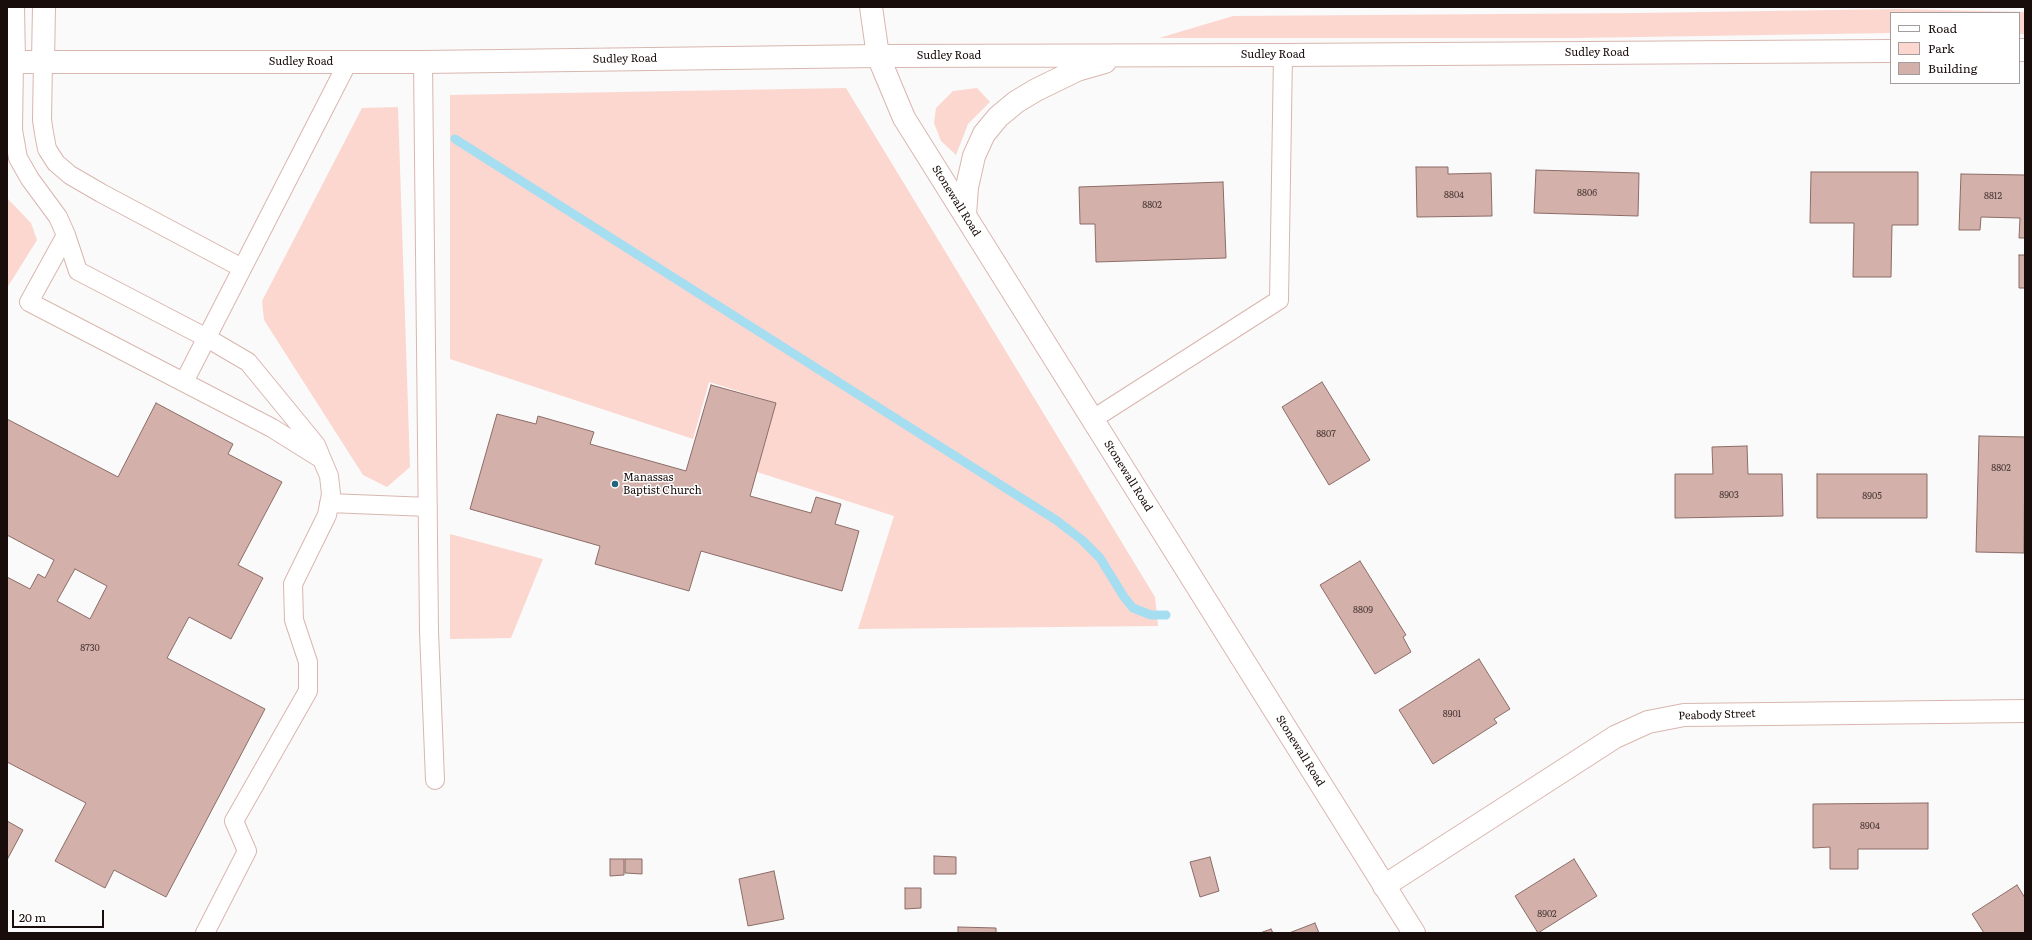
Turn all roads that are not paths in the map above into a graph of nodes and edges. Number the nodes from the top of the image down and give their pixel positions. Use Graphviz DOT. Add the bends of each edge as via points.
graph roads {
  1 [pos="13,7"];
  2 [pos="44,7"];
  3 [pos="871,7"];
  4 [pos="1890,51"];
  5 [pos="1282,55"];
  6 [pos="878,56"];
  7 [pos="1130,56"];
  8 [pos="11,61"];
  9 [pos="43,61"];
  10 [pos="348,62"];
  11 [pos="423,62"];
  12 [pos="965,214"];
  13 [pos="66,235"];
  14 [pos="242,268"];
  15 [pos="207,338"];
  16 [pos="184,382"];
  17 [pos="1092,419"];
  18 [pos="322,460"];
  19 [pos="329,503"];
  20 [pos="428,507"];
  21 [pos="2025,711"];
  22 [pos="435,780"];
  23 [pos="1384,886"];
  24 [pos="205,933"];
  25 [pos="1414,933"];
  1 -- 8 [label="main road"];
  2 -- 9 [label="main road"];
  3 -- 6 [label="main road, Stonewall Road"];
  4 -- 5 [label="main road, Sudley Road"];
  5 -- 7 [label="main road, Sudley Road"];
  5 -- 17 [label="lane" via="1278,300"];
  6 -- 7 [label="main road, Sudley Road"];
  6 -- 11 [label="main road, Sudley Road"];
  6 -- 12 [label="main road, Stonewall Road" via="904,118"];
  7 -- 12 [label="main road" via="1077,70 1029,94 998,117 984,134 974,156 967,187"];
  8 -- 9 [label="main road, Sudley Road"];
  8 -- 13 [label="lane" via="13,130 18,158 58,217"];
  9 -- 10 [label="main road, Sudley Road"];
  9 -- 14 [label="lane" via="44,133 47,149 56,163 70,175 101,193"];
  10 -- 11 [label="main road, Sudley Road"];
  10 -- 14 [label="lane"];
  11 -- 20 [label="lane"];
  12 -- 17 [label="main road, Stonewall Road"];
  13 -- 15 [label="lane" via="78,271"];
  13 -- 16 [label="lane" via="29,302"];
  14 -- 15 [label="lane"];
  15 -- 16 [label="lane"];
  15 -- 18 [label="lane" via="248,362 316,445"];
  16 -- 18 [label="lane" via="272,428"];
  17 -- 23 [label="main road, Stonewall Road"];
  18 -- 19 [label="lane" via="329,476"];
  19 -- 20 [label="lane"];
  19 -- 24 [label="lane" via="327,515 293,584 294,620 308,662 308,691 234,821 247,851"];
  20 -- 22 [label="lane" via="429,631"];
  21 -- 23 [label="main road, Peabody Street" via="1684,715 1648,722 1615,737"];
  23 -- 25 [label="main road, Stonewall Road"];
}
